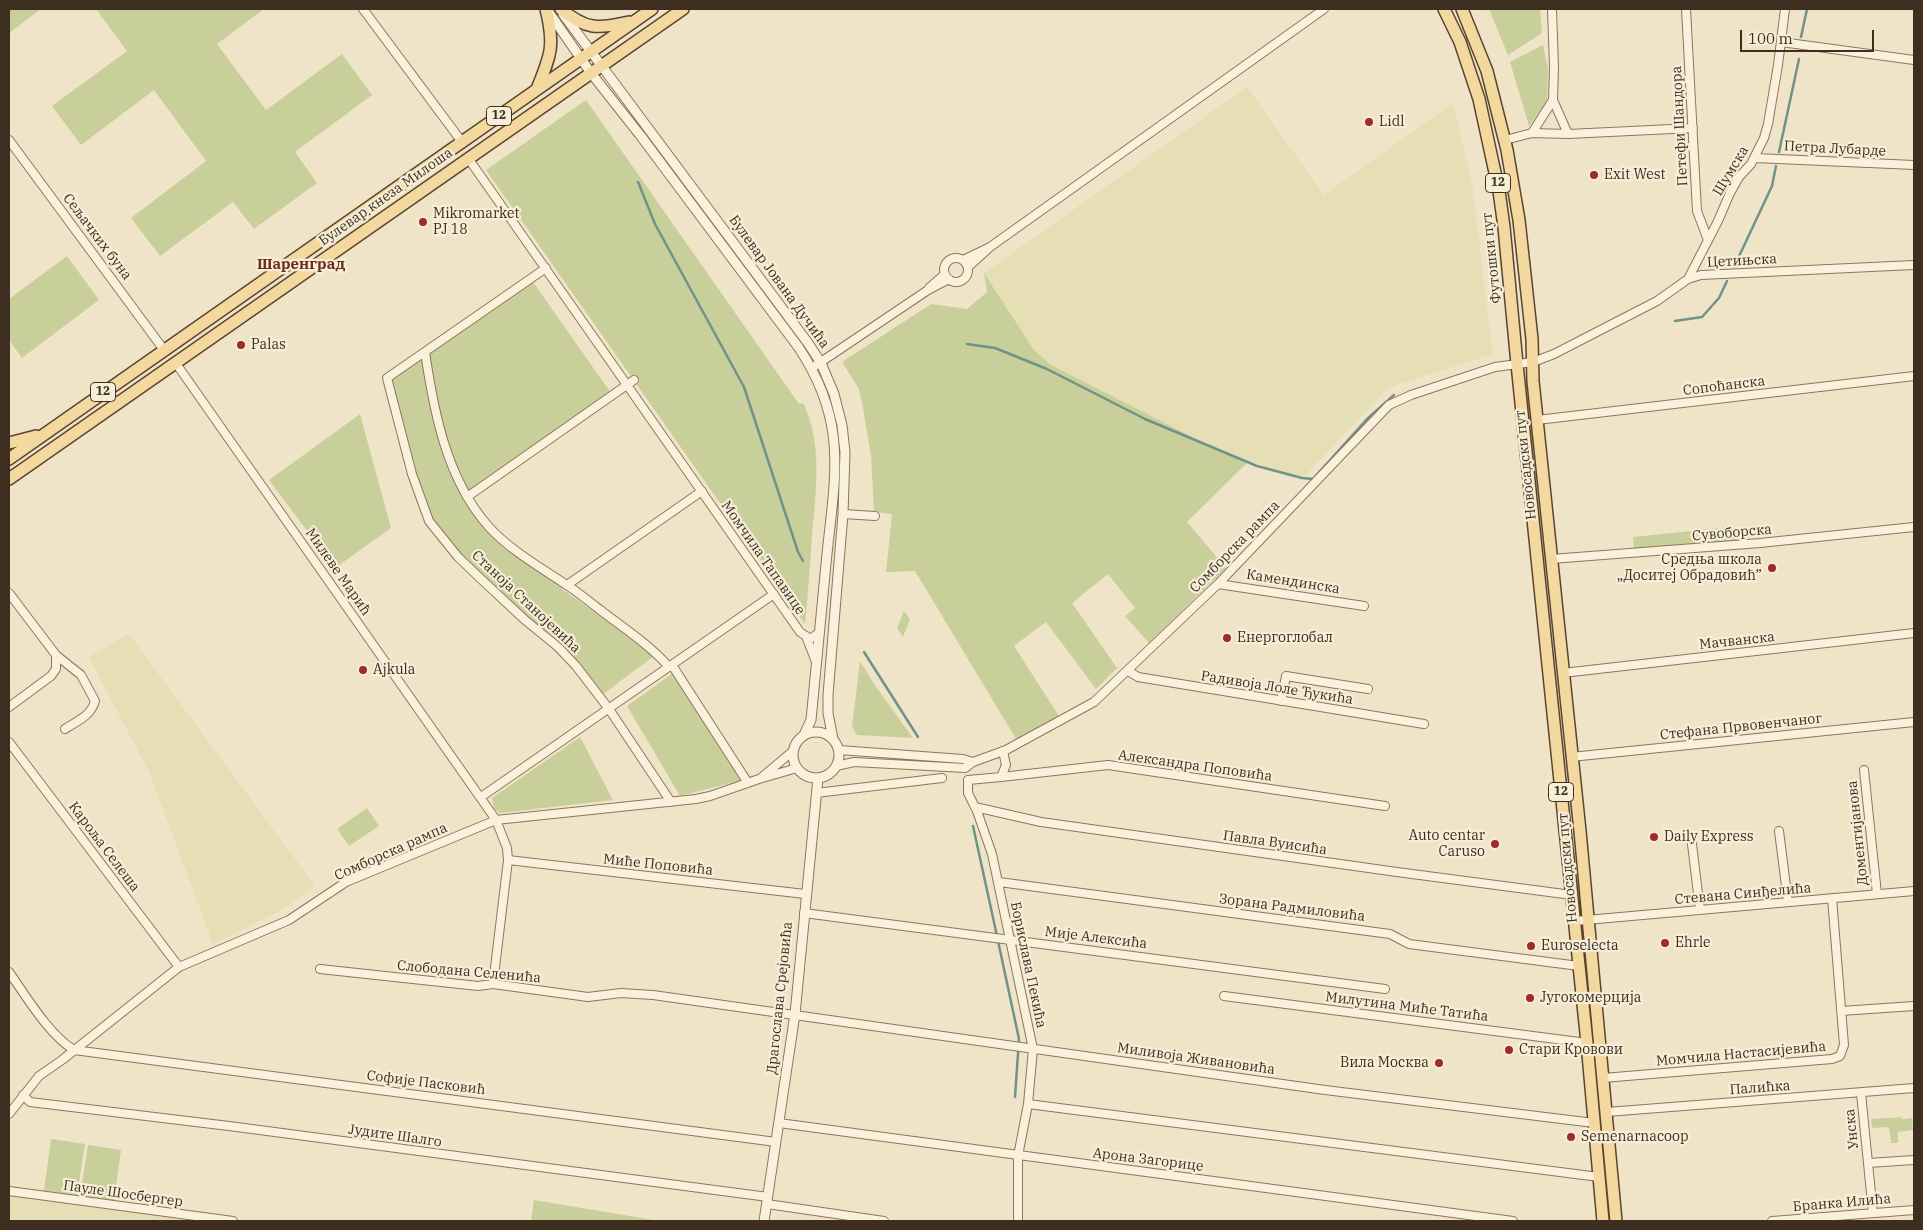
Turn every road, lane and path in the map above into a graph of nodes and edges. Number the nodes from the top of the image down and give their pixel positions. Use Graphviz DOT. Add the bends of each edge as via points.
graph roads {
  1 [pos="363,9"];
  2 [pos="546,9"];
  3 [pos="560,9"];
  4 [pos="652,9"];
  5 [pos="683,9"];
  6 [pos="1324,9"];
  7 [pos="1444,9"];
  8 [pos="1462,9"];
  9 [pos="1552,9"];
  10 [pos="1686,9"];
  11 [pos="1785,9"];
  12 [pos="636,21"];
  13 [pos="1781,42"];
  14 [pos="591,52"];
  15 [pos="582,59"];
  16 [pos="1914,60"];
  17 [pos="601,65"];
  18 [pos="591,72"];
  19 [pos="536,90"];
  20 [pos="1553,100"];
  21 [pos="1693,128"];
  22 [pos="1532,134"];
  23 [pos="1568,134"];
  24 [pos="9,140"];
  25 [pos="1505,140"];
  26 [pos="462,142"];
  27 [pos="468,158"];
  28 [pos="1755,158"];
  29 [pos="1914,165"];
  30 [pos="1708,240"];
  31 [pos="965,263"];
  32 [pos="1914,265"];
  33 [pos="546,268"];
  34 [pos="947,277"];
  35 [pos="1688,279"];
  36 [pos="164,350"];
  37 [pos="425,352"];
  38 [pos="175,362"];
  39 [pos="1533,362"];
  40 [pos="821,363"];
  41 [pos="1517,364"];
  42 [pos="812,368"];
  43 [pos="1914,376"];
  44 [pos="631,383"];
  45 [pos="1537,420"];
  46 [pos="43,434"];
  47 [pos="9,443"];
  48 [pos="9,459"];
  49 [pos="9,478"];
  50 [pos="702,491"];
  51 [pos="467,497"];
  52 [pos="843,514"];
  53 [pos="875,516"];
  54 [pos="1914,527"];
  55 [pos="1551,559"];
  56 [pos="1218,584"];
  57 [pos="567,585"];
  58 [pos="9,593"];
  59 [pos="774,594"];
  60 [pos="1364,606"];
  61 [pos="820,632"];
  62 [pos="1914,634"];
  63 [pos="806,636"];
  64 [pos="56,655"];
  65 [pos="817,664"];
  66 [pos="671,666"];
  67 [pos="1128,671"];
  68 [pos="1563,673"];
  69 [pos="1368,689"];
  70 [pos="1281,701"];
  71 [pos="9,706"];
  72 [pos="609,709"];
  73 [pos="1914,722"];
  74 [pos="1424,724"];
  75 [pos="65,729"];
  76 [pos="804,735"];
  77 [pos="833,739"];
  78 [pos="9,742"];
  79 [pos="839,750"];
  80 [pos="793,751"];
  81 [pos="1003,751"];
  82 [pos="1571,757"];
  83 [pos="973,762"];
  84 [pos="836,766"];
  85 [pos="798,768"];
  86 [pos="1864,770"];
  87 [pos="1001,777"];
  88 [pos="818,778"];
  89 [pos="942,778"];
  90 [pos="760,779"];
  91 [pos="748,783"];
  92 [pos="816,793"];
  93 [pos="481,797"];
  94 [pos="672,802"];
  95 [pos="976,806"];
  96 [pos="1385,806"];
  97 [pos="496,820"];
  98 [pos="1780,831"];
  99 [pos="1692,836"];
  100 [pos="508,860"];
  101 [pos="999,882"];
  102 [pos="1914,891"];
  103 [pos="805,894"];
  104 [pos="1572,894"];
  105 [pos="1877,894"];
  106 [pos="1832,898"];
  107 [pos="1788,902"];
  108 [pos="1700,910"];
  109 [pos="804,913"];
  110 [pos="1588,920"];
  111 [pos="1575,921"];
  112 [pos="1001,938"];
  113 [pos="1579,966"];
  114 [pos="179,967"];
  115 [pos="320,969"];
  116 [pos="9,972"];
  117 [pos="493,984"];
  118 [pos="1385,989"];
  119 [pos="1224,996"];
  120 [pos="1914,1006"];
  121 [pos="1841,1011"];
  122 [pos="795,1014"];
  123 [pos="1587,1043"];
  124 [pos="1033,1048"];
  125 [pos="74,1050"];
  126 [pos="1603,1078"];
  127 [pos="1914,1088"];
  128 [pos="1861,1093"];
  129 [pos="23,1095"];
  130 [pos="1028,1104"];
  131 [pos="1607,1112"];
  132 [pos="9,1114"];
  133 [pos="779,1122"];
  134 [pos="1594,1123"];
  135 [pos="776,1142"];
  136 [pos="1018,1156"];
  137 [pos="1914,1160"];
  138 [pos="1868,1163"];
  139 [pos="1599,1177"];
  140 [pos="9,1191"];
  141 [pos="767,1201"];
  142 [pos="1914,1210"];
  143 [pos="1873,1213"];
  144 [pos="233,1221"];
  145 [pos="764,1221"];
  146 [pos="884,1221"];
  147 [pos="1018,1221"];
  148 [pos="1513,1221"];
  149 [pos="1602,1221"];
  150 [pos="1616,1221"];
  151 [pos="1772,1221"];
  1 -- 26 [label="street"];
  2 -- 15 [label="street, Булевар Јована Дучића"];
  2 -- 19 [label="main road" via="551,51"];
  3 -- 12 [label="main road" via="584,25 594,27"];
  3 -- 14 [label="street, Булевар Јована Дучића"];
  4 -- 12 [label="main road, Булевар кнеза Милоша / 12"];
  5 -- 17 [label="main road, Булевар кнеза Милоша / 12"];
  6 -- 31 [label="street"];
  7 -- 41 [label="main road, Футошки пут / 12" via="1460,42 1479,99 1500,191"];
  8 -- 25 [label="main road, 12" via="1487,71"];
  9 -- 20 [label="street"];
  10 -- 21 [label="street, Петефи Шандора"];
  11 -- 13 [label="street, Шумска"];
  12 -- 14 [label="main road, Булевар кнеза Милоша / 12"];
  13 -- 16 [label="street"];
  13 -- 28 [label="street, Шумска" via="1768,124"];
  14 -- 15 [label="main road, Булевар кнеза Милоша / 12"];
  14 -- 17 [label="street, Булевар Јована Дучића"];
  15 -- 18 [label="street, Булевар Јована Дучића"];
  15 -- 19 [label="main road, Булевар кнеза Милоша / 12"];
  17 -- 18 [label="main road, Булевар кнеза Милоша / 12"];
  17 -- 40 [label="street, Булевар Јована Дучића"];
  18 -- 27 [label="main road, Булевар кнеза Милоша / 12"];
  18 -- 42 [label="street, Булевар Јована Дучића"];
  19 -- 26 [label="main road, Булевар кнеза Милоша / 12"];
  20 -- 22 [label="street"];
  20 -- 23 [label="street"];
  21 -- 23 [label="street"];
  21 -- 30 [label="street, Петефи Шандора" via="1698,211"];
  22 -- 23 [label="street"];
  22 -- 25 [label="street"];
  24 -- 36 [label="street, Сељачких буна"];
  25 -- 39 [label="main road, 12" via="1519,220"];
  26 -- 36 [label="main road, Булевар кнеза Милоша / 12"];
  27 -- 33 [label="street, Момчила Тапавице"];
  27 -- 38 [label="main road, Булевар кнеза Милоша / 12"];
  28 -- 29 [label="street, Петра Лубарде"];
  28 -- 30 [label="street, Шумска" via="1730,192"];
  30 -- 35 [label="street, Шумска"];
  31 -- 34 [label="street" via="968,271 964,278 958,281"];
  31 -- 34 [label="street" via="956,258 948,260 944,267"];
  32 -- 35 [label="street, Цетињска" via="1701,275"];
  33 -- 37 [label="street"];
  33 -- 44 [label="street, Момчила Тапавице"];
  34 -- 40 [label="street" via="935,282"];
  35 -- 39 [label="street, Цетињска" via="1657,301 1590,337"];
  36 -- 46 [label="main road, Булевар кнеза Милоша / 12"];
  37 -- 51 [label="street" via="433,401 445,444"];
  37 -- 72 [label="street, Станоја Станојевића" via="387,378 412,474 430,521 458,557 558,647"];
  38 -- 49 [label="main road, Булевар кнеза Милоша / 12"];
  38 -- 93 [label="street, Милеве Марић"];
  39 -- 41 [label="street, Сомборска рампа"];
  39 -- 45 [label="main road, Новосадски пут / 12"];
  40 -- 42 [label="street"];
  40 -- 52 [label="street, Булевар Јована Дучића" via="842,424 846,466"];
  41 -- 56 [label="street, Сомборска рампа" via="1495,366 1389,405"];
  41 -- 104 [label="main road, Новосадски пут / 12"];
  42 -- 61 [label="street, Булевар Јована Дучића" via="831,418 836,451"];
  43 -- 45 [label="street, Сопоћанска"];
  44 -- 50 [label="street, Момчила Тапавице"];
  44 -- 51 [label="street"];
  45 -- 55 [label="main road, Новосадски пут / 12"];
  46 -- 47 [label="main road, 12"];
  46 -- 48 [label="main road, Булевар кнеза Милоша"];
  50 -- 57 [label="street"];
  50 -- 59 [label="street, Момчила Тапавице"];
  51 -- 57 [label="street" via="490,528 521,555"];
  52 -- 53 [label="street"];
  52 -- 77 [label="street, Булевар Јована Дучића" via="828,695"];
  54 -- 55 [label="street, Сувоборска"];
  55 -- 68 [label="main road, Новосадски пут / 12"];
  56 -- 60 [label="street, Камендинска"];
  56 -- 67 [label="street, Сомборска рампа"];
  57 -- 66 [label="street"];
  58 -- 64 [label="street"];
  59 -- 63 [label="street, Момчила Тапавице"];
  59 -- 66 [label="street"];
  61 -- 63 [label="street" via="810,639"];
  61 -- 65 [label="street, Булевар Јована Дучића"];
  62 -- 68 [label="street, Мачванска"];
  63 -- 65 [label="street, Момчила Тапавице"];
  64 -- 71 [label="street" via="56,669 51,676"];
  64 -- 75 [label="street" via="81,676 95,702 93,710"];
  65 -- 76 [label="street, Булевар Јована Дучића" via="811,720"];
  66 -- 72 [label="street"];
  66 -- 91 [label="street"];
  67 -- 70 [label="street, Радивоја Лоле Ђукића" via="1138,677"];
  67 -- 81 [label="street, Сомборска рампа" via="1094,702"];
  68 -- 82 [label="main road, Новосадски пут / 12"];
  69 -- 70 [label="street" via="1286,676"];
  70 -- 74 [label="street, Радивоја Лоле Ђукића"];
  72 -- 93 [label="street"];
  72 -- 94 [label="street, Станоја Станојевића"];
  73 -- 82 [label="street, Стефана Првовенчаног"];
  76 -- 77 [label="street" via="816,731"];
  76 -- 80 [label="street"];
  77 -- 79 [label="street"];
  78 -- 114 [label="street, Кароља Селеша"];
  79 -- 83 [label="street, Сомборска рампа"];
  79 -- 84 [label="street"];
  80 -- 85 [label="street"];
  80 -- 90 [label="street, Сомборска рампа"];
  81 -- 83 [label="street, Сомборска рампа"];
  81 -- 87 [label="street" via="1006,765"];
  82 -- 110 [label="main road, Новосадски пут / 12"];
  83 -- 84 [label="street, Сомборска рампа" via="965,768 854,762"];
  84 -- 88 [label="street"];
  85 -- 88 [label="street" via="803,774"];
  85 -- 90 [label="street, Сомборска рампа"];
  86 -- 105 [label="street, Доментијанова"];
  87 -- 95 [label="street, Борислава Пекића" via="968,780 968,793"];
  87 -- 96 [label="street, Александра Поповића" via="1108,766"];
  88 -- 92 [label="street, Драгослава Срејовића"];
  89 -- 92 [label="street"];
  90 -- 91 [label="street, Сомборска рампа"];
  91 -- 94 [label="street, Сомборска рампа" via="710,796"];
  92 -- 103 [label="street, Драгослава Срејовића"];
  93 -- 97 [label="street, Милеве Марић"];
  94 -- 97 [label="street, Сомборска рампа"];
  95 -- 101 [label="street, Борислава Пекића"];
  95 -- 104 [label="street, Павла Вуисића" via="1041,822"];
  97 -- 100 [label="street, Милеве Марић"];
  97 -- 114 [label="street, Сомборска рампа" via="346,882 289,920"];
  98 -- 107 [label="street"];
  99 -- 108 [label="street"];
  100 -- 103 [label="street, Миће Поповића"];
  100 -- 117 [label="street, Милеве Марић"];
  101 -- 112 [label="street, Борислава Пекића"];
  101 -- 113 [label="street, Зорана Радмиловића" via="1390,934 1409,944"];
  102 -- 105 [label="street, Стевана Синђелића"];
  103 -- 109 [label="street, Драгослава Срејовића"];
  104 -- 111 [label="main road, Новосадски пут / 12"];
  105 -- 106 [label="street, Стевана Синђелића"];
  106 -- 107 [label="street, Стевана Синђелића"];
  106 -- 121 [label="street, Момчила Настасијевића"];
  107 -- 108 [label="street, Стевана Синђелића"];
  108 -- 110 [label="street, Стевана Синђелића"];
  109 -- 112 [label="street, Мије Алексића"];
  109 -- 122 [label="street, Драгослава Срејовића"];
  110 -- 111 [label="street, Стевана Синђелића"];
  110 -- 126 [label="main road, Новосадски пут / 12"];
  111 -- 113 [label="main road, Новосадски пут / 12"];
  112 -- 118 [label="street, Мије Алексића"];
  112 -- 124 [label="street, Борислава Пекића"];
  113 -- 123 [label="main road, Новосадски пут / 12"];
  114 -- 125 [label="street, Сомборска рампа"];
  115 -- 117 [label="street, Слободана Селенића" via="478,986"];
  116 -- 125 [label="street" via="51,1030 62,1043"];
  117 -- 122 [label="street, Слободана Селенића" via="588,998 621,992 653,995"];
  119 -- 123 [label="street, Милутина Миће Татића"];
  120 -- 121 [label="street"];
  121 -- 126 [label="street, Момчила Настасијевића" via="1844,1045 1836,1058"];
  122 -- 124 [label="street, Миливоја Живановића"];
  122 -- 133 [label="street, Драгослава Срејовића"];
  123 -- 134 [label="main road, Новосадски пут / 12"];
  124 -- 130 [label="street, Борислава Пекића"];
  124 -- 134 [label="street, Миливоја Живановића" via="1325,1090"];
  125 -- 129 [label="street, Сомборска рампа" via="40,1076"];
  125 -- 135 [label="street, Софије Пасковић"];
  126 -- 131 [label="main road, Новосадски пут / 12"];
  127 -- 128 [label="street, Палићка"];
  128 -- 131 [label="street, Палићка"];
  128 -- 138 [label="street, Унска"];
  129 -- 132 [label="street, Сомборска рампа"];
  129 -- 141 [label="street, Јудите Шалго" via="30,1102 229,1126"];
  130 -- 136 [label="street, Борислава Пекића"];
  130 -- 139 [label="street"];
  131 -- 150 [label="main road, Новосадски пут / 12"];
  133 -- 135 [label="street, Драгослава Срејовића"];
  133 -- 136 [label="street, Арона Загорице"];
  134 -- 139 [label="main road, Новосадски пут / 12"];
  135 -- 141 [label="street, Драгослава Срејовића"];
  136 -- 147 [label="street, Борислава Пекића"];
  136 -- 148 [label="street, Арона Загорице"];
  137 -- 138 [label="street, Унска"];
  138 -- 143 [label="street, Унска"];
  139 -- 149 [label="main road, Новосадски пут / 12"];
  140 -- 144 [label="street, Пауле Шосбергер"];
  141 -- 145 [label="street, Драгослава Срејовића"];
  141 -- 146 [label="street, Јудите Шалго"];
  142 -- 143 [label="street, Бранка Илића"];
  143 -- 151 [label="street, Бранка Илића"];
}
